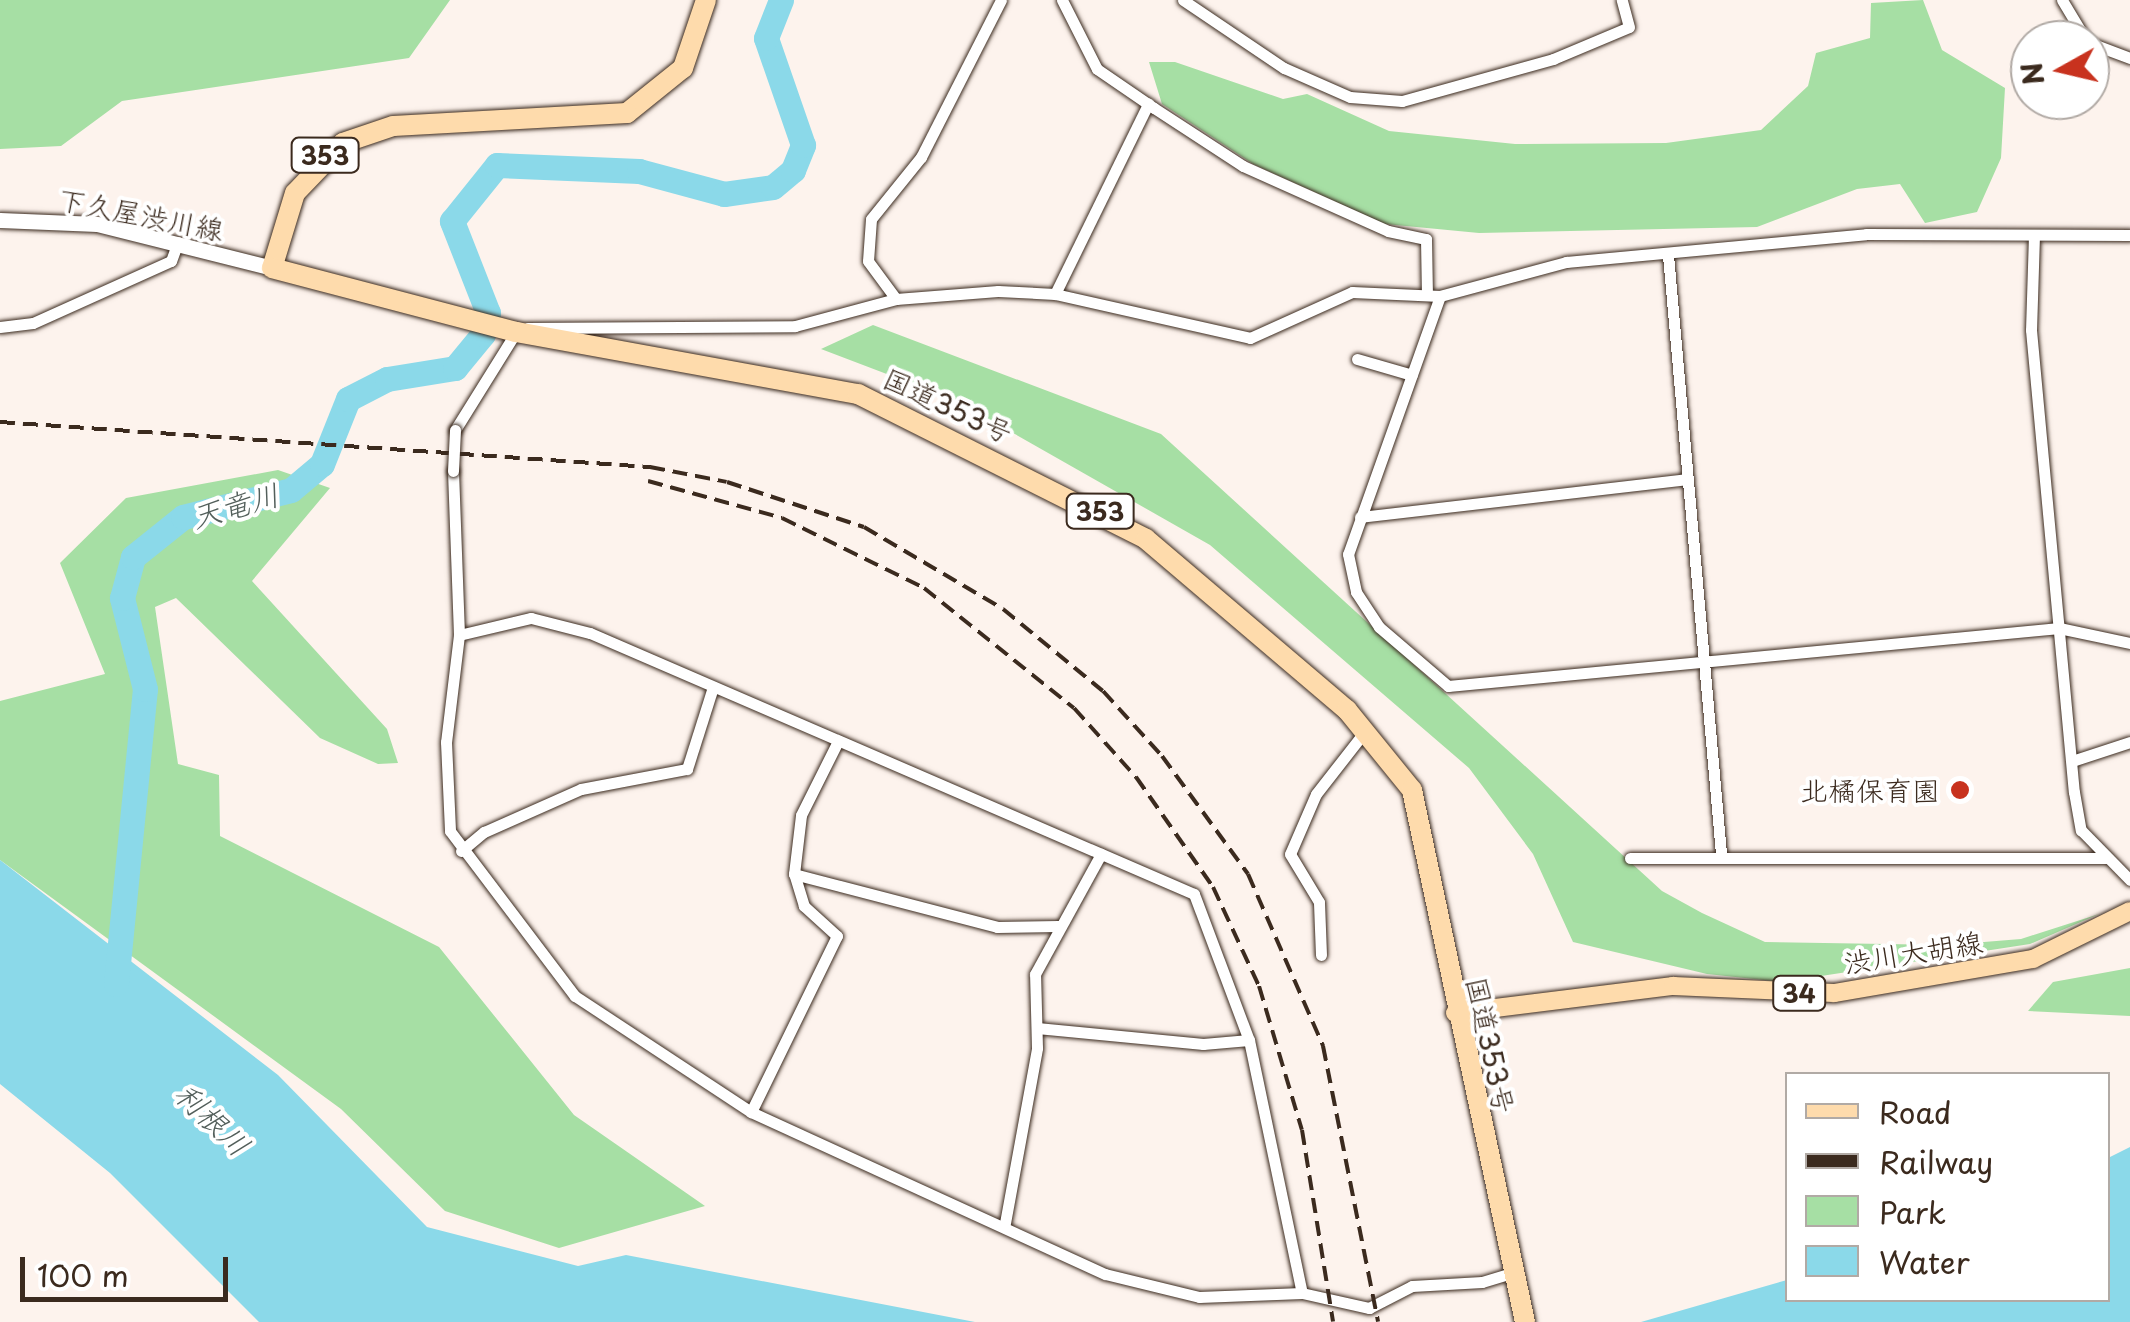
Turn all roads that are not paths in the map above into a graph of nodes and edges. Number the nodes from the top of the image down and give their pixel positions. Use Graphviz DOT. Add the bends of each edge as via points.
graph roads {
  1 [pos="706,0"];
  2 [pos="1001,0"];
  3 [pos="1062,0"];
  4 [pos="1183,0"];
  5 [pos="1622,0"];
  6 [pos="1148,104"];
  7 [pos="0,220"];
  8 [pos="2034,235"];
  9 [pos="2130,235"];
  10 [pos="178,242"];
  11 [pos="1668,255"];
  12 [pos="272,268"];
  13 [pos="1055,294"];
  14 [pos="1434,296"];
  15 [pos="896,299"];
  16 [pos="0,327"];
  17 [pos="507,330"];
  18 [pos="1357,359"];
  19 [pos="1412,375"];
  20 [pos="1687,479"];
  21 [pos="1360,517"];
  22 [pos="2059,628"];
  23 [pos="458,635"];
  24 [pos="2130,643"];
  25 [pos="1706,664"];
  26 [pos="713,688"];
  27 [pos="1366,729"];
  28 [pos="838,741"];
  29 [pos="2130,742"];
  30 [pos="2072,761"];
  31 [pos="461,851"];
  32 [pos="1722,853"];
  33 [pos="1101,854"];
  34 [pos="1630,858"];
  35 [pos="2107,858"];
  36 [pos="794,874"];
  37 [pos="2130,880"];
  38 [pos="2130,912"];
  39 [pos="1058,926"];
  40 [pos="1321,955"];
  41 [pos="1455,1013"];
  42 [pos="1038,1028"];
  43 [pos="1249,1040"];
  44 [pos="751,1112"];
  45 [pos="1005,1223"];
  46 [pos="1519,1280"];
  47 [pos="1302,1293"];
  48 [pos="1526,1322"];
  1 -- 12 [label="highway, 353" via="683,68 627,113 393,126 343,142 295,193"];
  2 -- 15 [label="street" via="921,157 872,219 868,261"];
  3 -- 6 [label="street" via="1096,69"];
  4 -- 5 [label="street" via="1284,68 1350,97 1402,100 1553,59 1629,28"];
  6 -- 13 [label="street"];
  6 -- 14 [label="street" via="1243,166 1388,230 1426,239"];
  7 -- 10 [label="main road, 下久屋渋川線" via="97,224"];
  8 -- 9 [label="street"];
  8 -- 11 [label="street" via="1866,234"];
  8 -- 22 [label="street" via="2031,330"];
  10 -- 12 [label="main road, 下久屋渋川線"];
  10 -- 16 [label="street" via="171,261 34,322"];
  11 -- 14 [label="street" via="1566,262"];
  11 -- 20 [label="street"];
  12 -- 17 [label="highway, 国道353号 / 353"];
  13 -- 14 [label="street" via="1250,338 1352,292"];
  13 -- 15 [label="street"];
  14 -- 19 [label="street"];
  15 -- 17 [label="street" via="795,326"];
  17 -- 23 [label="street, bridge" via="455,430"];
  17 -- 27 [label="highway, 国道353号 / 353" via="830,388 901,410 1124,524"];
  18 -- 19 [label="street"];
  19 -- 21 [label="street"];
  20 -- 21 [label="street"];
  20 -- 25 [label="street"];
  21 -- 25 [label="street" via="1348,554 1356,592 1379,627 1448,686"];
  22 -- 24 [label="street"];
  22 -- 25 [label="street"];
  22 -- 30 [label="street"];
  23 -- 26 [label="street" via="531,618 590,633"];
  23 -- 31 [label="street" via="444,783 450,830"];
  25 -- 32 [label="street"];
  26 -- 28 [label="street"];
  26 -- 31 [label="street" via="687,769 581,789 484,832"];
  27 -- 40 [label="street" via="1316,794 1290,854 1320,902"];
  27 -- 41 [label="highway, 国道353号 / 353" via="1397,763 1424,825"];
  28 -- 33 [label="street"];
  28 -- 36 [label="street" via="801,814"];
  29 -- 30 [label="street"];
  30 -- 35 [label="street" via="2080,830"];
  31 -- 44 [label="street" via="576,996"];
  32 -- 34 [label="street"];
  32 -- 35 [label="street"];
  33 -- 39 [label="street"];
  33 -- 43 [label="street" via="1194,894"];
  35 -- 37 [label="street"];
  36 -- 39 [label="street" via="997,927"];
  36 -- 44 [label="street" via="804,906 837,936"];
  38 -- 41 [label="main road, 渋川大胡線 / 34" via="2033,960 1834,993 1635,988"];
  39 -- 42 [label="street" via="1036,974"];
  41 -- 46 [label="highway, 国道353号 / 353"];
  42 -- 43 [label="street" via="1203,1044"];
  42 -- 45 [label="street"];
  43 -- 47 [label="street"];
  44 -- 45 [label="street"];
  45 -- 47 [label="street" via="1105,1274 1178,1293 1213,1299"];
  46 -- 47 [label="street" via="1412,1286 1370,1308"];
  46 -- 48 [label="highway, 国道353号 / 353"];
}
